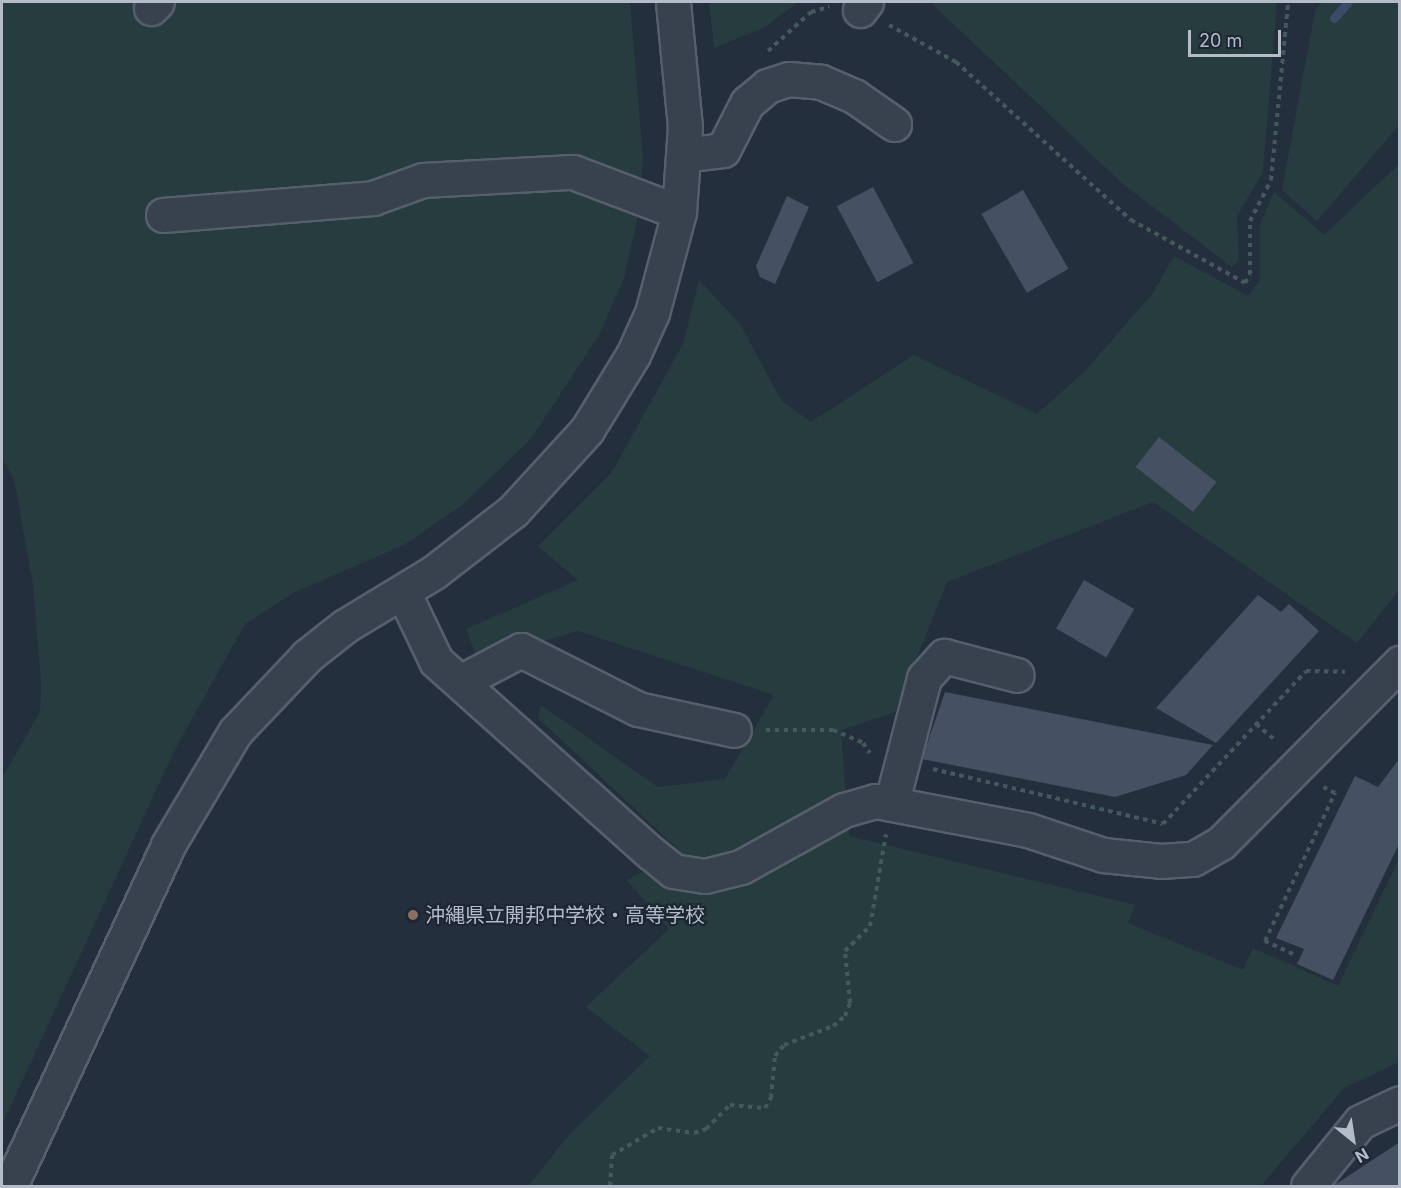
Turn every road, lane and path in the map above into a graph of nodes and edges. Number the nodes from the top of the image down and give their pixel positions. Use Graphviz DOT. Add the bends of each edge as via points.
graph roads {
  1 [pos="673,2"];
  2 [pos="1288,2"];
  3 [pos="863,6"];
  4 [pos="762,57"];
  5 [pos="894,124"];
  6 [pos="683,155"];
  7 [pos="679,212"];
  8 [pos="163,215"];
  9 [pos="403,592"];
  10 [pos="1400,663"];
  11 [pos="1353,672"];
  12 [pos="1017,675"];
  13 [pos="460,682"];
  14 [pos="734,730"];
  15 [pos="1292,773"];
  16 [pos="894,792"];
  17 [pos="1293,954"];
  18 [pos="1400,1103"];
  19 [pos="10,1186"];
  20 [pos="610,1186"];
  21 [pos="1308,1186"];
  1 -- 6 [label="street" via="683,80"];
  2 -- 3 [label="path" via="1271,180 1250,221 1250,274 1245,283 1131,220 956,62"];
  3 -- 4 [label="path" via="832,6 811,12"];
  5 -- 6 [label="street" via="854,96 820,82 789,79 767,86 747,103 723,150"];
  6 -- 7 [label="street"];
  7 -- 8 [label="street" via="573,172 423,180 373,198"];
  7 -- 9 [label="street" via="652,313 587,430 513,511"];
  9 -- 13 [label="street" via="436,661"];
  9 -- 19 [label="street" via="345,626 307,656 264,698 206,775 168,845"];
  10 -- 15 [label="street"];
  11 -- 16 [label="path" via="1306,671 1163,824 926,767 919,790"];
  12 -- 16 [label="street" via="944,656 924,678"];
  13 -- 14 [label="street" via="521,650 638,709"];
  13 -- 16 [label="street" via="673,871 705,876 741,867 844,810"];
  14 -- 16 [label="path" via="833,730 863,743"];
  15 -- 16 [label="street" via="1221,843 1176,862 1103,855"];
  15 -- 17 [label="path" via="1335,793 1265,941"];
  16 -- 20 [label="path" via="870,926 845,951 850,1003 845,1016 833,1026 784,1045 775,1056 771,1098 765,1108 730,1105 706,1129 694,1133 658,1128 612,1155"];
  18 -- 21 [label="street" via="1360,1122"];
}
